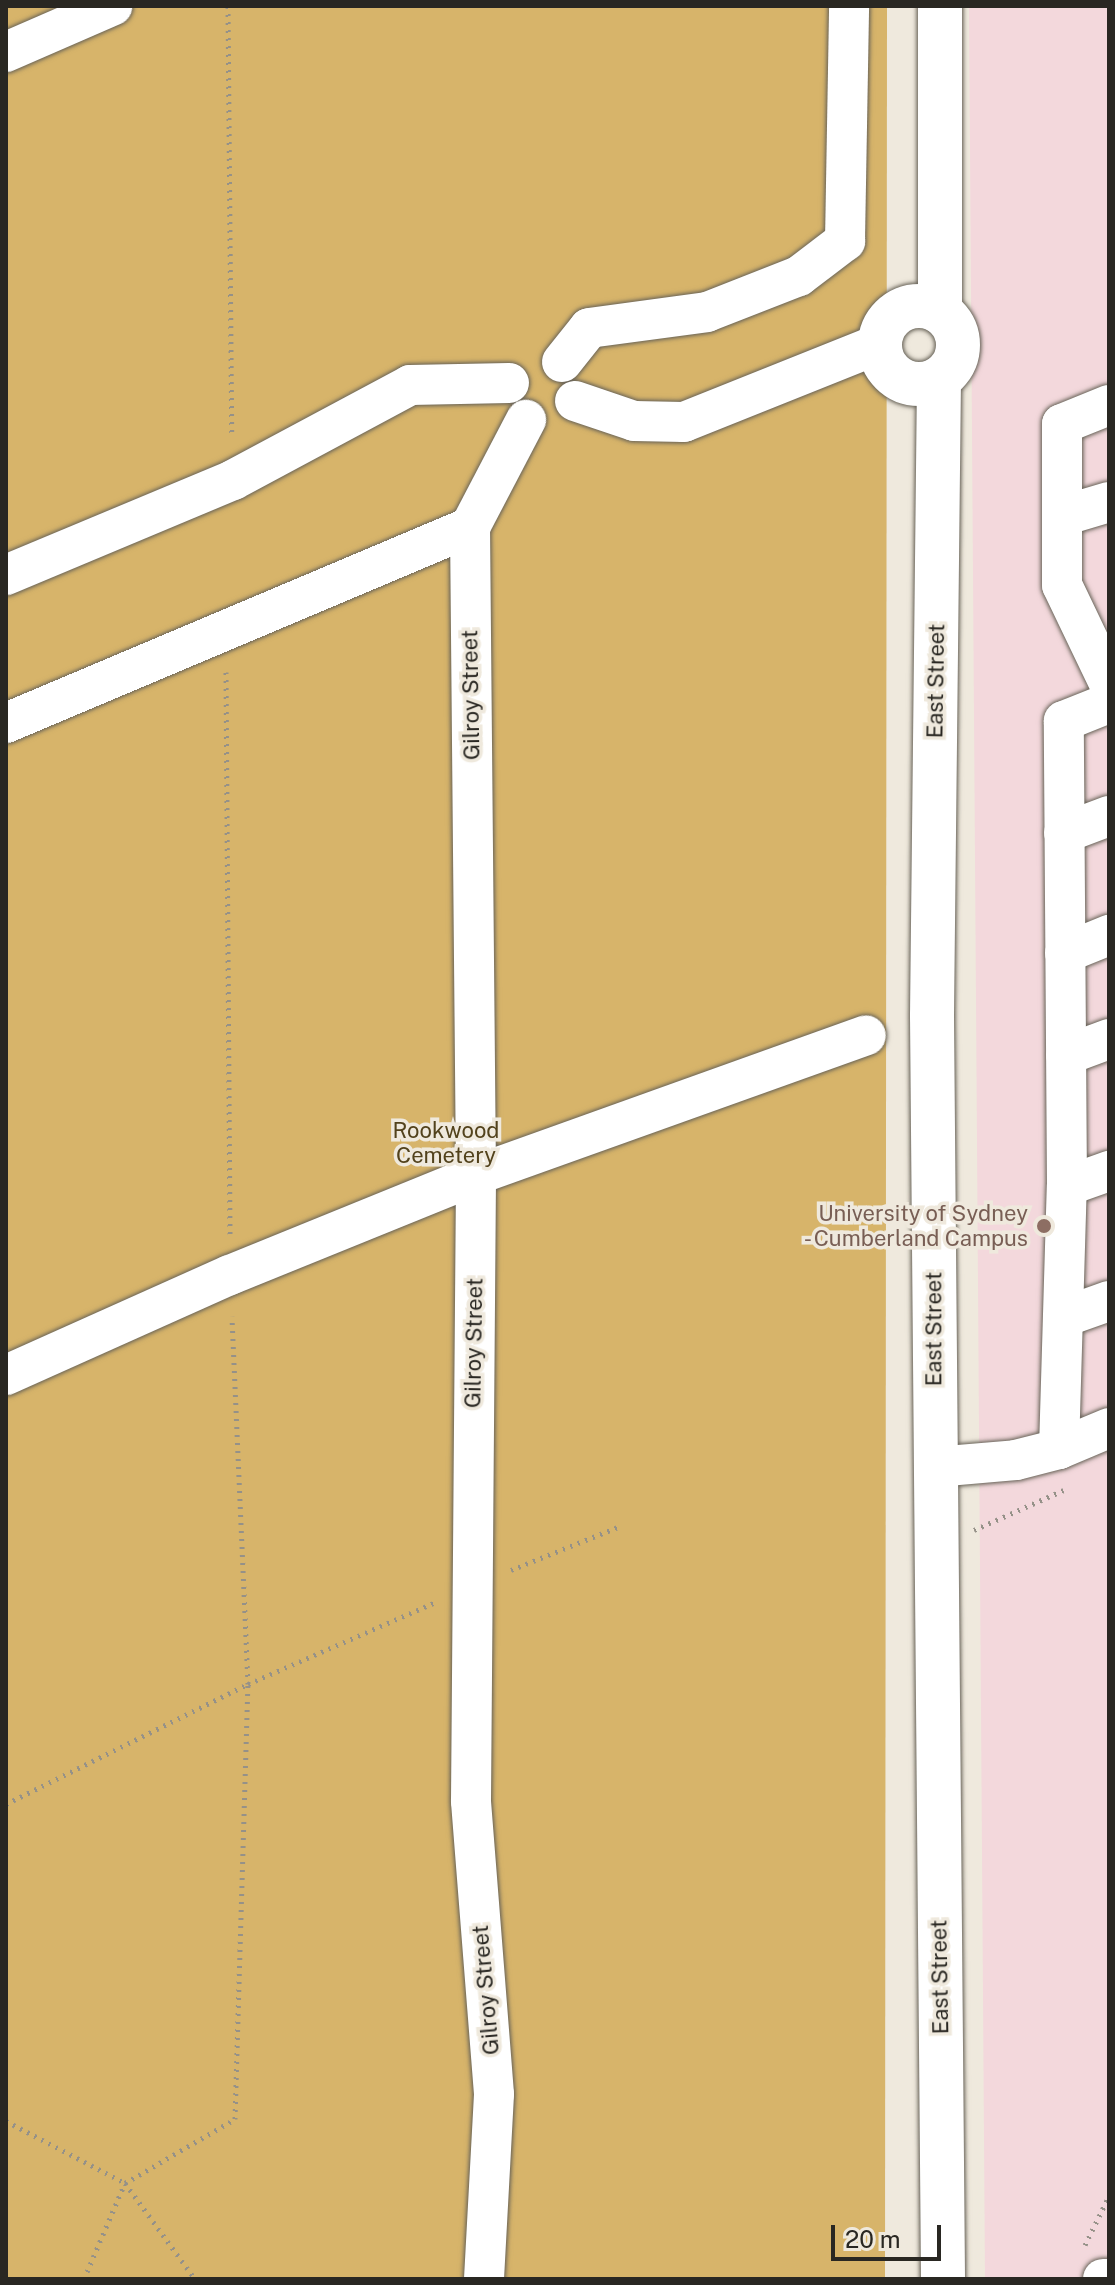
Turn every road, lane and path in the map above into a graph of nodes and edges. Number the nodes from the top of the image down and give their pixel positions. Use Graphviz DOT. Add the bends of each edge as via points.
graph roads {
  1 [pos="112,6"];
  2 [pos="228,6"];
  3 [pos="849,6"];
  4 [pos="940,6"];
  5 [pos="6,52"];
  6 [pos="940,312"];
  7 [pos="879,344"];
  8 [pos="562,362"];
  9 [pos="939,379"];
  10 [pos="509,383"];
  11 [pos="575,401"];
  12 [pos="1109,405"];
  13 [pos="526,420"];
  14 [pos="233,480"];
  15 [pos="1109,502"];
  16 [pos="1062,516"];
  17 [pos="470,527"];
  18 [pos="6,575"];
  19 [pos="226,628"];
  20 [pos="1109,683"];
  21 [pos="1109,703"];
  22 [pos="6,723"];
  23 [pos="1109,816"];
  24 [pos="1064,833"];
  25 [pos="1109,935"];
  26 [pos="1065,953"];
  27 [pos="866,1035"];
  28 [pos="1109,1039"];
  29 [pos="1066,1055"];
  30 [pos="1109,1171"];
  31 [pos="476,1175"];
  32 [pos="1067,1186"];
  33 [pos="230,1275"];
  34 [pos="1109,1301"];
  35 [pos="1064,1317"];
  36 [pos="6,1375"];
  37 [pos="1109,1428"];
  38 [pos="1059,1449"];
  39 [pos="935,1467"];
  40 [pos="1080,1483"];
  41 [pos="618,1527"];
  42 [pos="936,1546"];
  43 [pos="472,1586"];
  44 [pos="248,1684"];
  45 [pos="6,1804"];
  46 [pos="6,2121"];
  47 [pos="125,2183"];
  48 [pos="1109,2196"];
  49 [pos="1098,2270"];
  50 [pos="84,2279"];
  51 [pos="195,2279"];
  52 [pos="484,2279"];
  53 [pos="943,2279"];
  1 -- 5 [label="street"];
  2 -- 14 [label="path"];
  3 -- 8 [label="street" via="845,241 799,276 707,312 589,328"];
  4 -- 6 [label="main road"];
  6 -- 7 [label="main road" via="905,308 886,322"];
  6 -- 9 [label="main road" via="956,332 958,346 950,370"];
  7 -- 9 [label="main road" via="894,376 916,384"];
  7 -- 11 [label="street" via="684,422 634,421"];
  8 -- 10 [label="street" via="530,358"];
  8 -- 11 [label="street" via="575,379"];
  9 -- 39 [label="main road, East Street" via="932,1016"];
  10 -- 13 [label="street" via="512,404"];
  10 -- 14 [label="street" via="410,385"];
  11 -- 13 [label="street" via="555,422"];
  12 -- 16 [label="street" via="1062,424"];
  13 -- 17 [label="street, Gilroy Street"];
  14 -- 18 [label="street"];
  15 -- 16 [label="street"];
  16 -- 20 [label="street" via="1062,585"];
  17 -- 19 [label="street"];
  17 -- 31 [label="street, Gilroy Street"];
  19 -- 22 [label="street"];
  19 -- 33 [label="path"];
  21 -- 24 [label="street" via="1064,721"];
  23 -- 24 [label="street"];
  24 -- 26 [label="street"];
  25 -- 26 [label="street"];
  26 -- 29 [label="street"];
  27 -- 31 [label="street"];
  28 -- 29 [label="street"];
  29 -- 32 [label="street"];
  30 -- 32 [label="street"];
  31 -- 33 [label="street"];
  31 -- 43 [label="street, Gilroy Street"];
  32 -- 35 [label="street"];
  33 -- 36 [label="street"];
  33 -- 44 [label="path"];
  34 -- 35 [label="street"];
  35 -- 38 [label="street"];
  37 -- 38 [label="street"];
  38 -- 39 [label="street" via="1016,1460"];
  39 -- 42 [label="main road, East Street"];
  40 -- 42 [label="path"];
  41 -- 43 [label="path"];
  42 -- 53 [label="main road, East Street"];
  43 -- 44 [label="path"];
  43 -- 52 [label="street, Gilroy Street" via="471,1801 494,2094"];
  44 -- 45 [label="path"];
  44 -- 47 [label="path" via="235,2119"];
  46 -- 47 [label="path"];
  47 -- 50 [label="path"];
  47 -- 51 [label="path"];
  48 -- 49 [label="path"];
}
